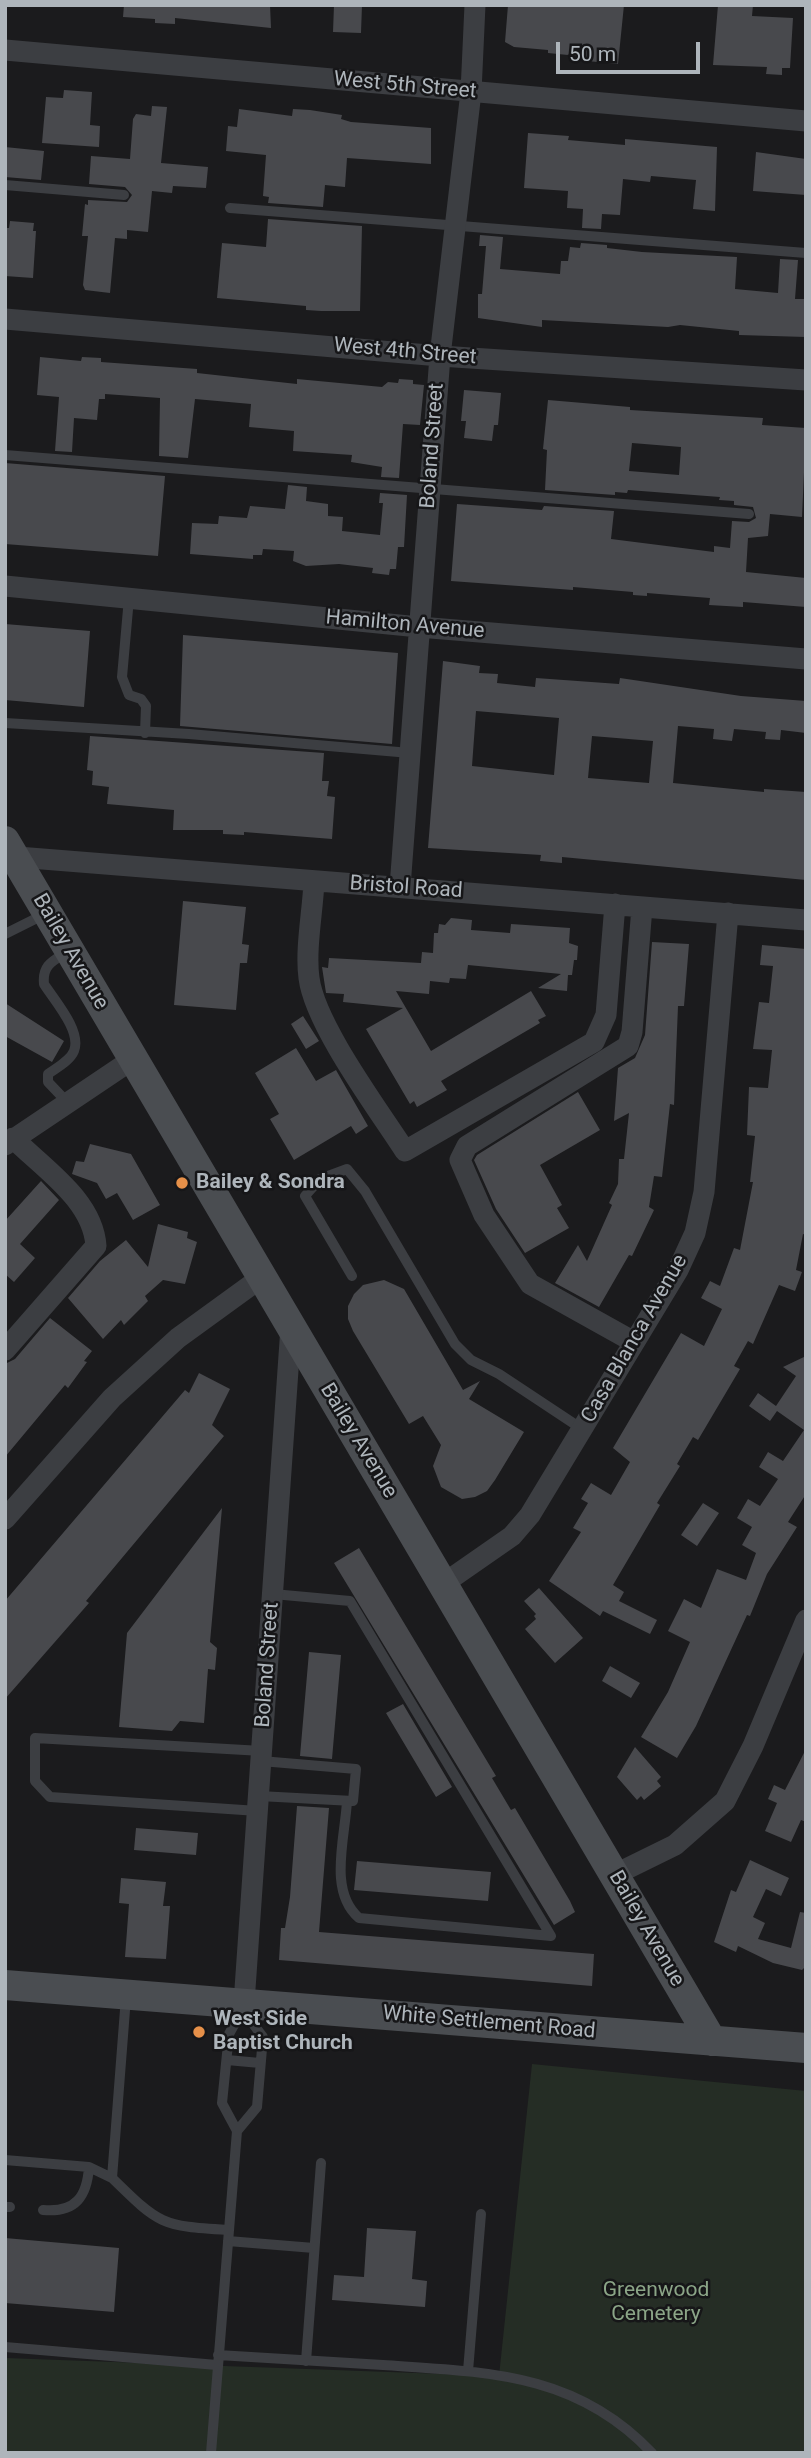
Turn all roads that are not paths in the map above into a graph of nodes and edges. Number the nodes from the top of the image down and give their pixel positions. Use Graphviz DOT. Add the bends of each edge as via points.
graph roads {
  1 [pos="475,5"];
  2 [pos="5,50"];
  3 [pos="471,92"];
  4 [pos="806,121"];
  5 [pos="5,185"];
  6 [pos="124,195"];
  7 [pos="230,208"];
  8 [pos="456,224"];
  9 [pos="806,253"];
  10 [pos="5,319"];
  11 [pos="440,356"];
  12 [pos="806,380"];
  13 [pos="5,454"];
  14 [pos="430,489"];
  15 [pos="749,513"];
  16 [pos="5,586"];
  17 [pos="128,598"];
  18 [pos="419,627"];
  19 [pos="806,659"];
  20 [pos="5,723"];
  21 [pos="145,733"];
  22 [pos="410,753"];
  23 [pos="8,851"];
  24 [pos="314,881"];
  25 [pos="400,887"];
  26 [pos="615,904"];
  27 [pos="642,906"];
  28 [pos="47,913"];
  29 [pos="729,913"];
  30 [pos="806,920"];
  31 [pos="5,934"];
  32 [pos="69,950"];
  33 [pos="133,1059"];
  34 [pos="67,1102"];
  35 [pos="9,1142"];
  36 [pos="352,1276"];
  37 [pos="262,1277"];
  38 [pos="292,1327"];
  39 [pos="635,1342"];
  40 [pos="5,1350"];
  41 [pos="582,1429"];
  42 [pos="5,1519"];
  43 [pos="443,1584"];
  44 [pos="273,1594"];
  45 [pos="806,1620"];
  46 [pos="262,1756"];
  47 [pos="347,1801"];
  48 [pos="258,1804"];
  49 [pos="614,1875"];
  50 [pos="5,1984"];
  51 [pos="126,1994"];
  52 [pos="244,2008"];
  53 [pos="712,2041"];
  54 [pos="806,2048"];
  55 [pos="227,2060"];
  56 [pos="261,2063"];
  57 [pos="237,2131"];
  58 [pos="5,2160"];
  59 [pos="321,2163"];
  60 [pos="89,2167"];
  61 [pos="112,2178"];
  62 [pos="43,2210"];
  63 [pos="481,2214"];
  64 [pos="228,2236"];
  65 [pos="314,2248"];
  66 [pos="5,2347"];
  67 [pos="218,2360"];
  68 [pos="306,2361"];
  69 [pos="468,2371"];
  70 [pos="211,2453"];
  71 [pos="652,2453"];
  1 -- 3 [label="street, Boland Street"];
  2 -- 3 [label="street, West 5th Street"];
  3 -- 4 [label="street, West 5th Street"];
  3 -- 8 [label="street, Boland Street"];
  5 -- 6 [label="lane"];
  7 -- 8 [label="lane"];
  8 -- 9 [label="lane"];
  8 -- 11 [label="street, Boland Street"];
  10 -- 11 [label="street, West 4th Street"];
  11 -- 12 [label="street, West 4th Street"];
  11 -- 14 [label="street, Boland Street"];
  13 -- 14 [label="lane"];
  14 -- 15 [label="lane"];
  14 -- 18 [label="street, Boland Street"];
  16 -- 17 [label="street, Hamilton Avenue"];
  17 -- 18 [label="street, Hamilton Avenue"];
  17 -- 21 [label="lane" via="122,677 129,695 146,706"];
  18 -- 19 [label="street, Hamilton Avenue"];
  18 -- 22 [label="street, Boland Street"];
  20 -- 21 [label="lane"];
  21 -- 22 [label="lane"];
  22 -- 25 [label="street, Boland Street"];
  23 -- 24 [label="street, Bristol Road"];
  23 -- 28 [label="street, Bailey Avenue"];
  24 -- 25 [label="street, Bristol Road"];
  24 -- 26 [label="street" via="309,977 317,1006 405,1151 594,1042 606,1015"];
  25 -- 26 [label="street, Bristol Road"];
  26 -- 27 [label="street, Bristol Road"];
  27 -- 29 [label="street, Bristol Road"];
  27 -- 39 [label="street" via="628,1046 467,1146 460,1160 484,1215 530,1284"];
  28 -- 31 [label="lane"];
  28 -- 32 [label="street, Bailey Avenue"];
  29 -- 30 [label="street, Bristol Road"];
  29 -- 39 [label="street, Casa Blanca Avenue" via="704,1192 695,1233 678,1270"];
  32 -- 33 [label="street, Bailey Avenue"];
  32 -- 34 [label="lane" via="46,965 43,974 44,984 75,1039 69,1059 48,1074 48,1082"];
  33 -- 34 [label="street"];
  33 -- 37 [label="street, Bailey Avenue"];
  34 -- 35 [label="street"];
  35 -- 40 [label="street" via="84,1206 95,1226 96,1246"];
  36 -- 41 [label="lane" via="305,1196 320,1179 347,1169 365,1191 455,1344 471,1360"];
  37 -- 38 [label="street, Bailey Avenue"];
  37 -- 42 [label="street" via="178,1338 112,1398"];
  38 -- 43 [label="street, Bailey Avenue"];
  38 -- 44 [label="street, Boland Street"];
  39 -- 41 [label="street, Casa Blanca Avenue"];
  41 -- 43 [label="street, Casa Blanca Avenue" via="521,1526"];
  43 -- 49 [label="street, Bailey Avenue"];
  44 -- 46 [label="street, Boland Street"];
  44 -- 47 [label="lane" via="349,1601 551,1936 359,1918 347,1908 341,1885"];
  45 -- 49 [label="street" via="726,1801 676,1845"];
  46 -- 47 [label="lane" via="356,1769 353,1801"];
  46 -- 48 [label="street, Boland Street"];
  46 -- 48 [label="lane" via="35,1738 35,1782 50,1797"];
  47 -- 48 [label="lane"];
  48 -- 52 [label="street, Boland Street"];
  49 -- 53 [label="street, Bailey Avenue"];
  50 -- 51 [label="street, White Settlement Road"];
  51 -- 52 [label="street, White Settlement Road"];
  51 -- 61 [label="lane"];
  52 -- 53 [label="street, White Settlement Road"];
  52 -- 55 [label="lane" via="229,2034"];
  52 -- 56 [label="lane" via="262,2037"];
  53 -- 54 [label="street, White Settlement Road"];
  55 -- 56 [label="lane"];
  55 -- 57 [label="lane" via="222,2103"];
  56 -- 57 [label="lane" via="257,2107"];
  57 -- 64 [label="lane"];
  58 -- 60 [label="lane"];
  59 -- 65 [label="lane"];
  60 -- 61 [label="lane"];
  60 -- 62 [label="lane" via="87,2188 80,2199"];
  61 -- 64 [label="lane" via="153,2217"];
  63 -- 69 [label="lane"];
  64 -- 65 [label="lane"];
  64 -- 67 [label="lane"];
  65 -- 68 [label="lane"];
  66 -- 67 [label="lane"];
  67 -- 68 [label="lane"];
  67 -- 70 [label="lane"];
  68 -- 69 [label="lane"];
  69 -- 71 [label="lane" via="508,2374 584,2400 637,2436"];
}
